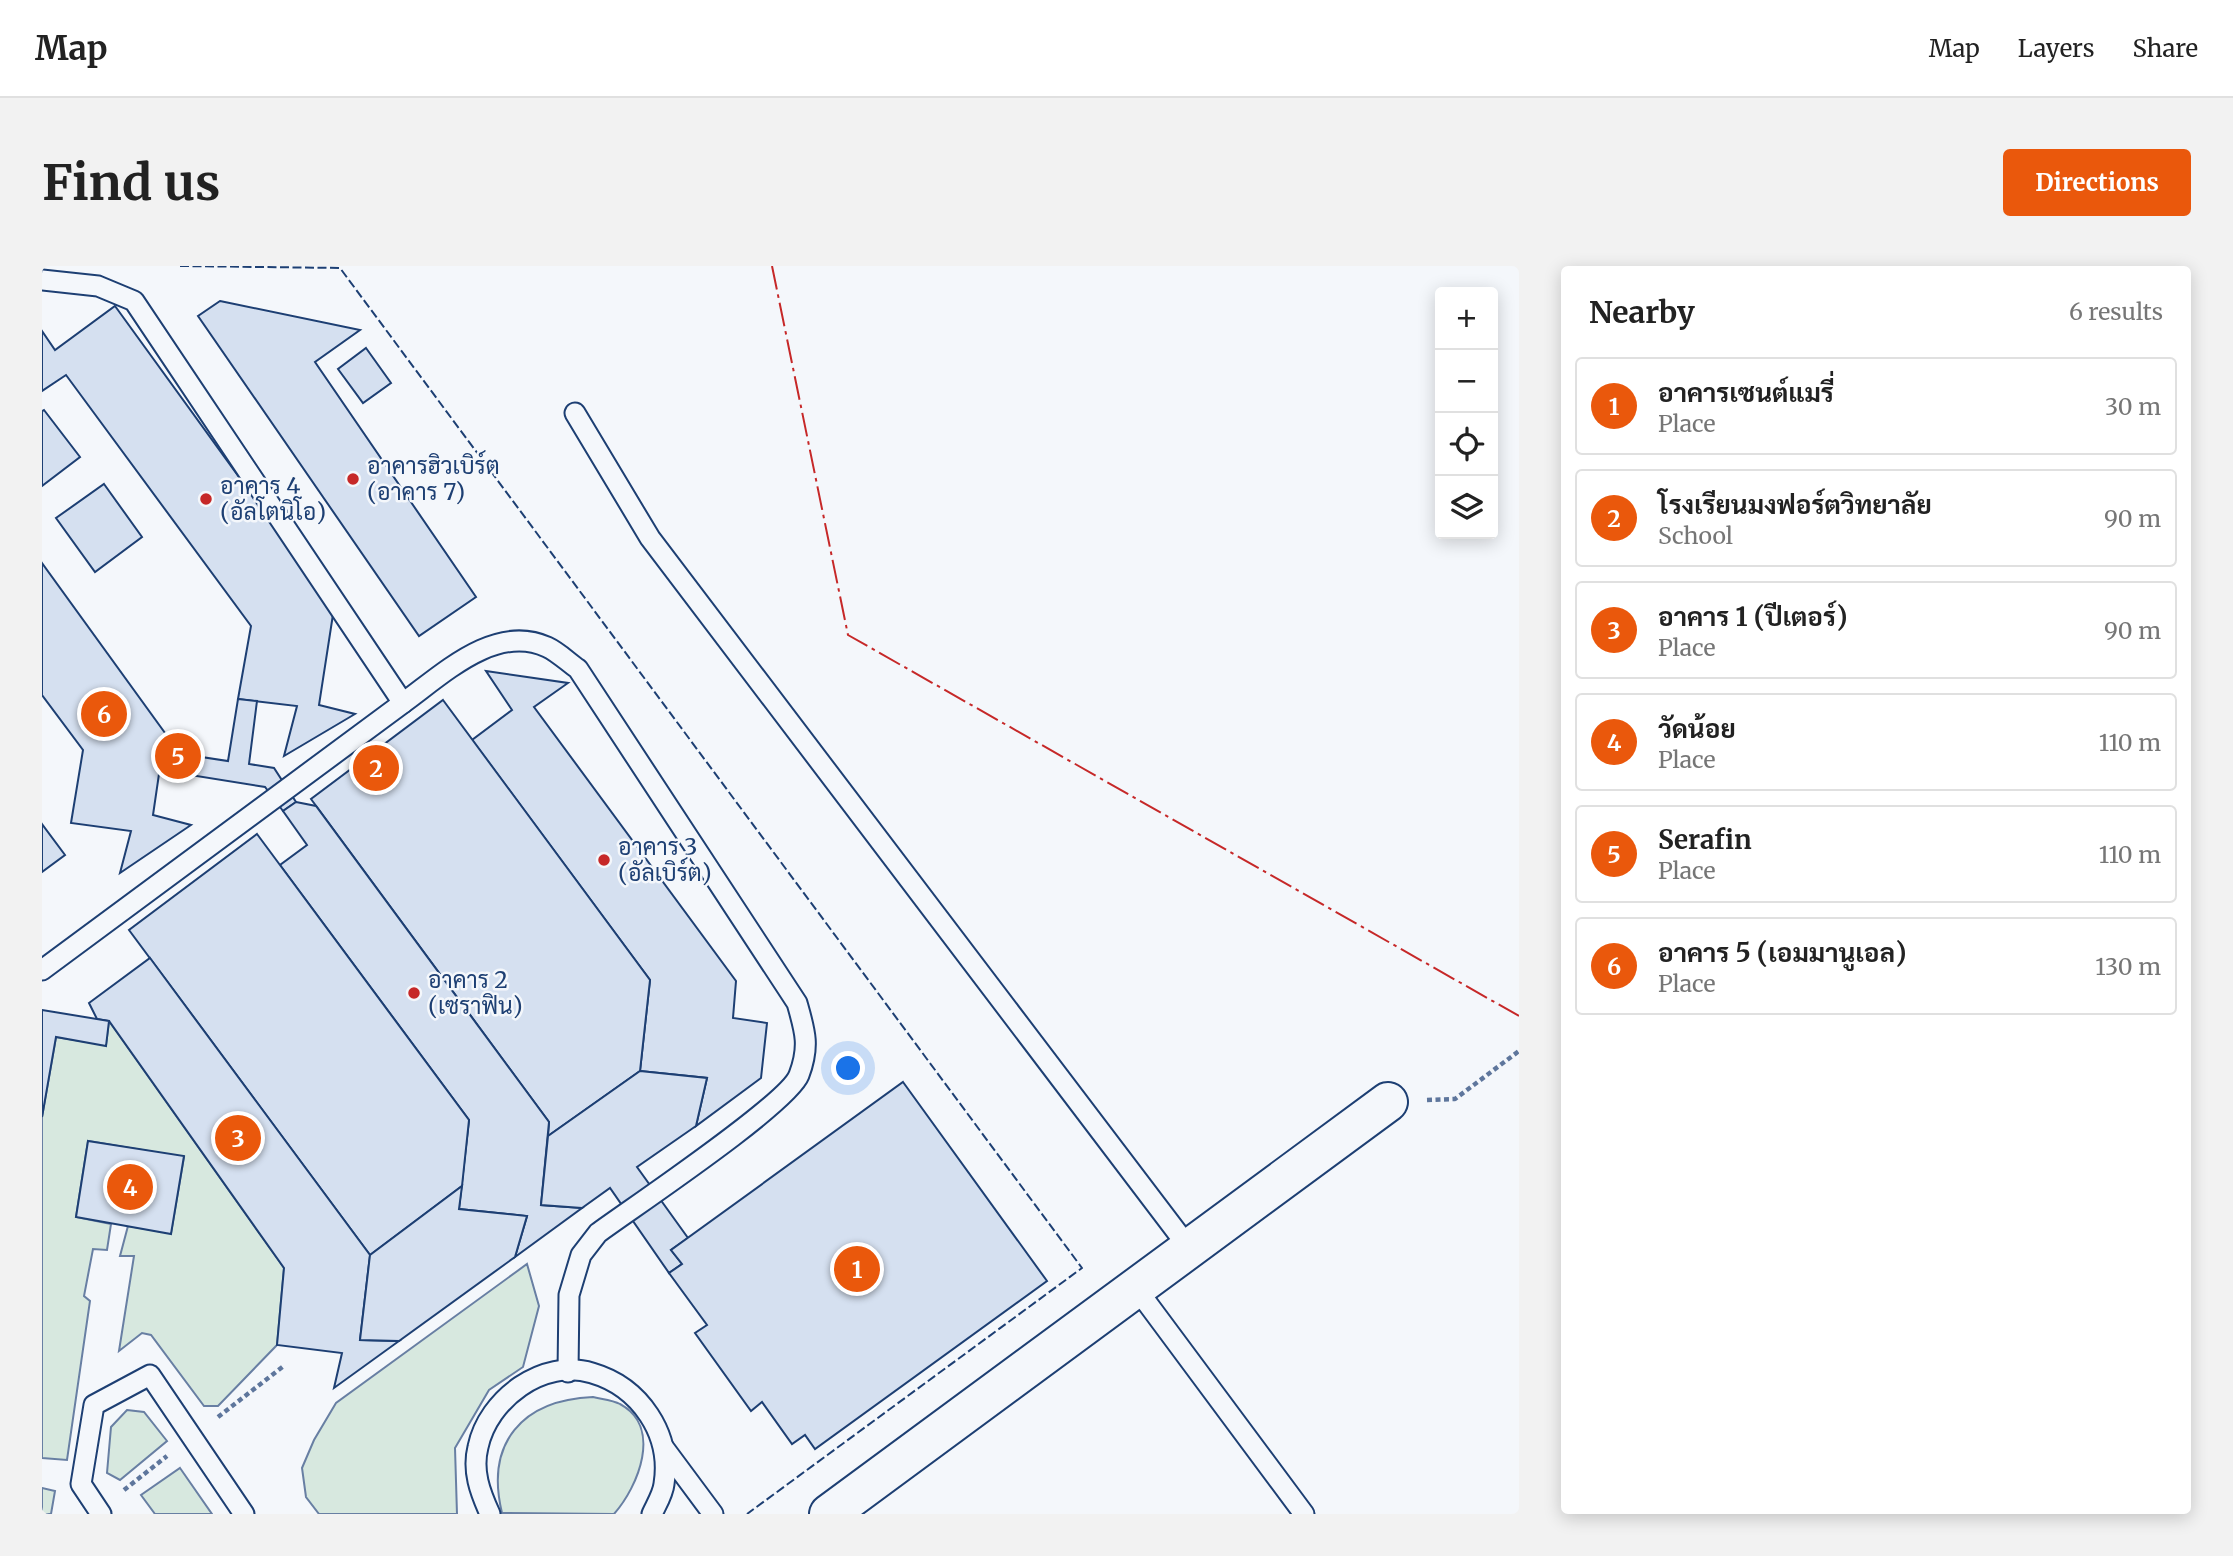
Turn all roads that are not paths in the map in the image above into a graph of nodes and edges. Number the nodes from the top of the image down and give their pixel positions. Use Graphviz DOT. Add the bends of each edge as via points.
graph roads {
  1 [pos="42,279"];
  2 [pos="575,413"];
  3 [pos="403,704"];
  4 [pos="42,970"];
  5 [pos="1388,1102"];
  6 [pos="1189,1248"];
  7 [pos="1136,1288"];
  8 [pos="568,1372"];
  9 [pos="664,1448"];
  10 [pos="102,1514"];
  11 [pos="244,1514"];
  12 [pos="490,1514"];
  13 [pos="652,1514"];
  14 [pos="713,1514"];
  15 [pos="829,1514"];
  16 [pos="1304,1514"];
  1 -- 3 [label="lane" via="98,286 134,301"];
  2 -- 6 [label="lane" via="650,538"];
  3 -- 4 [label="lane"];
  3 -- 8 [label="lane" via="485,648 518,639 547,647 578,669 797,1003 808,1042 798,1078 766,1110 598,1233 580,1255 569,1295"];
  5 -- 6 [label="street"];
  6 -- 7 [label="street"];
  7 -- 15 [label="street"];
  7 -- 16 [label="lane"];
  8 -- 9 [label="lane" via="590,1372 624,1387 650,1414"];
  8 -- 12 [label="lane" via="553,1372 519,1386 492,1412 477,1447 477,1484"];
  9 -- 13 [label="lane" via="664,1485"];
  9 -- 14 [label="lane"];
  10 -- 11 [label="lane" via="81,1484 94,1405 150,1375"];
}
